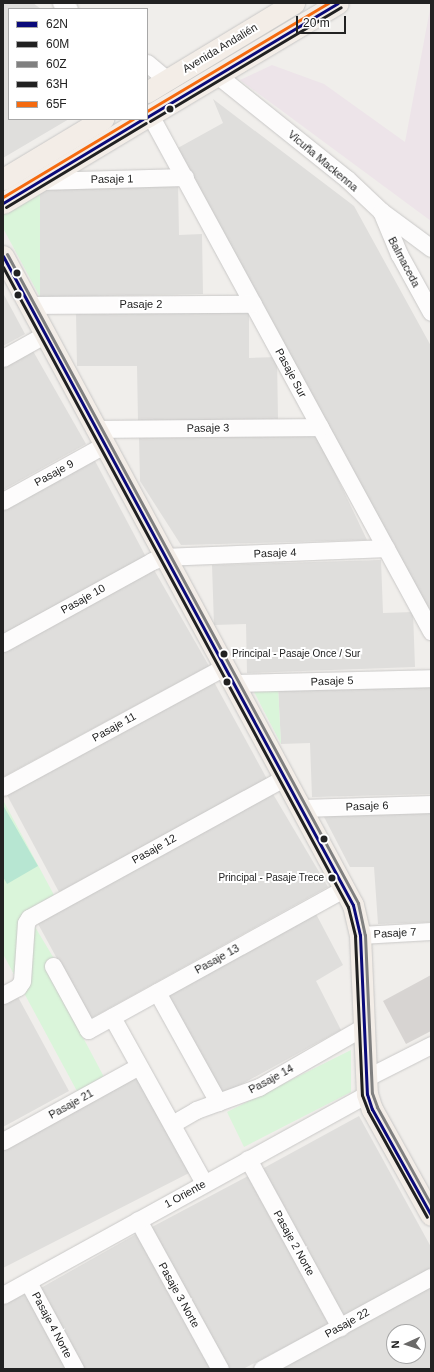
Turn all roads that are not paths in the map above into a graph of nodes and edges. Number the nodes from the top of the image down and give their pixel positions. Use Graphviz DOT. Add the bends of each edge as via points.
graph roads {
  1 [pos="294,3"];
  2 [pos="338,3"];
  3 [pos="148,63"];
  4 [pos="216,74"];
  5 [pos="167,80"];
  6 [pos="148,91"];
  7 [pos="148,116"];
  8 [pos="148,119"];
  9 [pos="101,120"];
  10 [pos="142,120"];
  11 [pos="185,177"];
  12 [pos="3,179"];
  13 [pos="40,181"];
  14 [pos="3,203"];
  15 [pos="381,212"];
  16 [pos="431,248"];
  17 [pos="3,256"];
  18 [pos="254,304"];
  19 [pos="28,305"];
  20 [pos="431,312"];
  21 [pos="44,335"];
  22 [pos="3,358"];
  23 [pos="320,427"];
  24 [pos="100,437"];
  25 [pos="3,501"];
  26 [pos="386,548"];
  27 [pos="164,557"];
  28 [pos="431,631"];
  29 [pos="3,643"];
  30 [pos="229,675"];
  31 [pos="431,678"];
  32 [pos="285,777"];
  33 [pos="3,787"];
  34 [pos="431,804"];
  35 [pos="302,808"];
  36 [pos="345,888"];
  37 [pos="431,931"];
  38 [pos="360,935"];
  39 [pos="53,966"];
  40 [pos="157,992"];
  41 [pos="3,995"];
  42 [pos="112,1017"];
  43 [pos="365,1026"];
  44 [pos="431,1045"];
  45 [pos="139,1066"];
  46 [pos="366,1086"];
  47 [pos="218,1102"];
  48 [pos="172,1124"];
  49 [pos="3,1141"];
  50 [pos="248,1159"];
  51 [pos="204,1183"];
  52 [pos="431,1215"];
  53 [pos="138,1220"];
  54 [pos="431,1277"];
  55 [pos="28,1282"];
  56 [pos="3,1295"];
  57 [pos="340,1327"];
  58 [pos="75,1369"];
  59 [pos="220,1369"];
  60 [pos="262,1369"];
  1 -- 5 [label="main road, Avenida Andalién"];
  2 -- 4 [label="main road, Avenida Andalién"];
  3 -- 5 [label="street"];
  4 -- 7 [label="main road, Avenida Andalién"];
  4 -- 15 [label="street, Vicuña Mackenna" via="347,179"];
  5 -- 6 [label="main road, Avenida Andalién"];
  8 -- 11 [label="street, Pasaje Sur"];
  9 -- 12 [label="main road"];
  10 -- 13 [label="main road, Avenida Andalién"];
  11 -- 13 [label="street, Pasaje 1"];
  11 -- 18 [label="street, Pasaje Sur"];
  13 -- 14 [label="main road, Avenida Andalién"];
  15 -- 16 [label="street, Vicuña Mackenna"];
  15 -- 20 [label="street, Balmaceda" via="395,247"];
  17 -- 19 [label="main road"];
  18 -- 19 [label="street, Pasaje 2"];
  18 -- 23 [label="street, Pasaje Sur"];
  19 -- 21 [label="main road"];
  21 -- 22 [label="street"];
  21 -- 24 [label="main road"];
  23 -- 24 [label="street, Pasaje 3"];
  23 -- 26 [label="street, Pasaje Sur"];
  24 -- 25 [label="street, Pasaje 9"];
  24 -- 27 [label="main road"];
  26 -- 27 [label="street, Pasaje 4"];
  26 -- 28 [label="street, Pasaje Sur"];
  27 -- 29 [label="street, Pasaje 10" via="152,561"];
  27 -- 30 [label="main road"];
  30 -- 31 [label="street, Pasaje 5"];
  30 -- 32 [label="main road"];
  30 -- 33 [label="street, Pasaje 11"];
  32 -- 35 [label="main road"];
  32 -- 41 [label="street, Pasaje 12" via="29,918 26,923 20,984"];
  34 -- 35 [label="street, Pasaje 6"];
  35 -- 36 [label="main road"];
  36 -- 38 [label="main road" via="356,912"];
  36 -- 40 [label="street, Pasaje 13"];
  37 -- 38 [label="street, Pasaje 7"];
  38 -- 43 [label="main road"];
  39 -- 42 [label="street, Pasaje 13" via="88,1030"];
  40 -- 42 [label="street, Pasaje 13"];
  40 -- 47 [label="street"];
  42 -- 45 [label="street"];
  43 -- 46 [label="main road"];
  43 -- 47 [label="street, Pasaje 14" via="260,1087"];
  44 -- 46 [label="street, 1 Oriente"];
  45 -- 48 [label="street"];
  45 -- 49 [label="street, Pasaje 21"];
  46 -- 50 [label="street, 1 Oriente"];
  46 -- 52 [label="main road" via="372,1109"];
  47 -- 48 [label="street, Pasaje 14" via="196,1110"];
  48 -- 51 [label="street"];
  50 -- 51 [label="street, 1 Oriente"];
  50 -- 57 [label="street, Pasaje 2 Norte"];
  51 -- 53 [label="street, 1 Oriente"];
  53 -- 55 [label="street, 1 Oriente"];
  53 -- 59 [label="street, Pasaje 3 Norte"];
  54 -- 57 [label="street, Pasaje 22"];
  55 -- 56 [label="street, 1 Oriente"];
  55 -- 58 [label="street, Pasaje 4 Norte"];
  57 -- 60 [label="street, Pasaje 22"];
}
